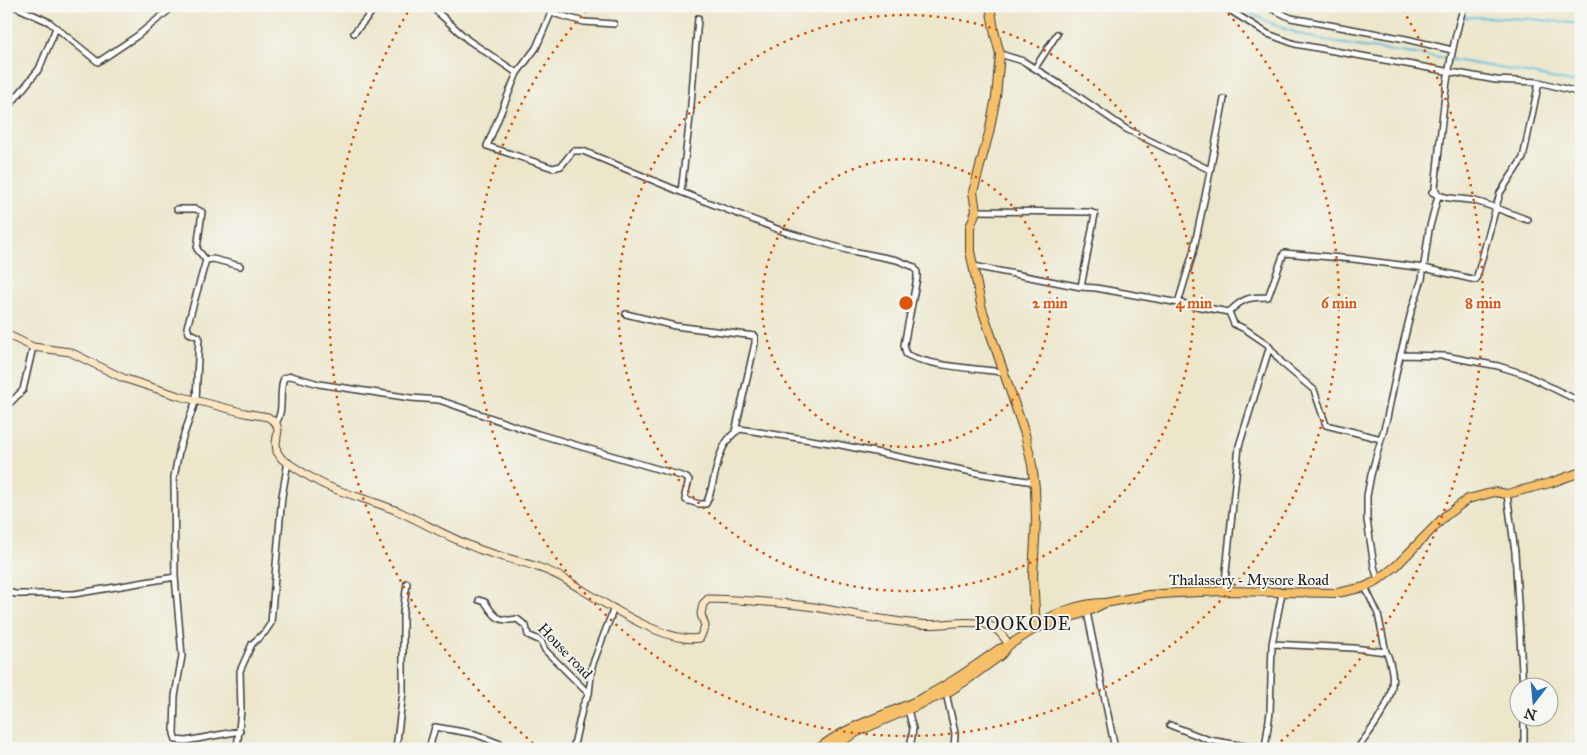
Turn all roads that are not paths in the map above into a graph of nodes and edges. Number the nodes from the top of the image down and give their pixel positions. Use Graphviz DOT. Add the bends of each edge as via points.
graph roads {
  1 [pos="14,6"];
  2 [pos="174,6"];
  3 [pos="377,6"];
  4 [pos="431,6"];
  5 [pos="554,6"];
  6 [pos="990,6"];
  7 [pos="1223,6"];
  8 [pos="1266,6"];
  9 [pos="1464,6"];
  10 [pos="552,13"];
  11 [pos="698,18"];
  12 [pos="614,24"];
  13 [pos="56,28"];
  14 [pos="354,33"];
  15 [pos="1057,34"];
  16 [pos="1452,50"];
  17 [pos="1000,54"];
  18 [pos="1034,68"];
  19 [pos="1449,68"];
  20 [pos="517,73"];
  21 [pos="1539,82"];
  22 [pos="1581,93"];
  23 [pos="1224,99"];
  24 [pos="6,110"];
  25 [pos="1210,170"];
  26 [pos="681,192"];
  27 [pos="1432,192"];
  28 [pos="1438,196"];
  29 [pos="1495,208"];
  30 [pos="177,209"];
  31 [pos="976,211"];
  32 [pos="1528,220"];
  33 [pos="206,260"];
  34 [pos="240,266"];
  35 [pos="973,266"];
  36 [pos="1424,268"];
  37 [pos="1081,288"];
  38 [pos="1178,303"];
  39 [pos="1230,312"];
  40 [pos="626,314"];
  41 [pos="6,334"];
  42 [pos="33,347"];
  43 [pos="1269,349"];
  44 [pos="1400,355"];
  45 [pos="1004,372"];
  46 [pos="196,400"];
  47 [pos="1581,402"];
  48 [pos="6,407"];
  49 [pos="276,423"];
  50 [pos="735,432"];
  51 [pos="1381,439"];
  52 [pos="288,462"];
  53 [pos="1581,472"];
  54 [pos="1034,482"];
  55 [pos="1507,494"];
  56 [pos="175,577"];
  57 [pos="1378,580"];
  58 [pos="407,583"];
  59 [pos="1365,587"];
  60 [pos="1224,591"];
  61 [pos="6,592"];
  62 [pos="1282,593"];
  63 [pos="478,600"];
  64 [pos="1105,603"];
  65 [pos="614,608"];
  66 [pos="1087,612"];
  67 [pos="1036,628"];
  68 [pos="1272,644"];
  69 [pos="1009,645"];
  70 [pos="1386,652"];
  71 [pos="1522,678"];
  72 [pos="946,693"];
  73 [pos="589,694"];
  74 [pos="908,710"];
  75 [pos="1170,725"];
  76 [pos="1524,728"];
  77 [pos="240,731"];
  78 [pos="237,749"];
  79 [pos="396,749"];
  80 [pos="429,749"];
  81 [pos="513,749"];
  82 [pos="573,749"];
  83 [pos="818,749"];
  84 [pos="829,749"];
  85 [pos="910,749"];
  86 [pos="954,749"];
  87 [pos="1115,749"];
  88 [pos="1264,749"];
  89 [pos="1357,749"];
  90 [pos="1524,749"];
  1 -- 13 [label="street"];
  2 -- 13 [label="street" via="98,62"];
  3 -- 14 [label="street"];
  4 -- 20 [label="street" via="468,40"];
  5 -- 10 [label="street"];
  6 -- 17 [label="main road"];
  7 -- 19 [label="street" via="1268,34 1296,44 1347,55"];
  8 -- 16 [label="street" via="1291,18 1406,38"];
  9 -- 16 [label="street"];
  10 -- 12 [label="street" via="584,22"];
  10 -- 20 [label="street" via="536,48"];
  11 -- 26 [label="street"];
  13 -- 24 [label="street" via="39,69"];
  15 -- 18 [label="street"];
  16 -- 19 [label="street"];
  17 -- 18 [label="street"];
  17 -- 31 [label="main road" via="991,124 973,192"];
  18 -- 25 [label="street" via="1126,129"];
  19 -- 21 [label="street" via="1496,80"];
  19 -- 28 [label="street" via="1435,188"];
  20 -- 26 [label="street" via="487,146 553,168 561,166 573,151 583,152"];
  21 -- 22 [label="street"];
  21 -- 29 [label="street" via="1523,158 1500,193"];
  23 -- 25 [label="street"];
  25 -- 38 [label="street" via="1193,253"];
  26 -- 45 [label="street" via="785,232 914,267 917,278 904,345 906,354 916,359"];
  27 -- 28 [label="street"];
  28 -- 29 [label="street"];
  28 -- 36 [label="street"];
  29 -- 32 [label="street"];
  29 -- 36 [label="street" via="1476,280"];
  30 -- 33 [label="street" via="202,212 197,249"];
  31 -- 35 [label="main road" via="970,227"];
  31 -- 37 [label="street" via="1095,214"];
  33 -- 34 [label="street"];
  33 -- 46 [label="street" via="187,328 189,333 199,337"];
  35 -- 37 [label="street"];
  35 -- 45 [label="main road" via="982,308"];
  36 -- 39 [label="street" via="1284,253 1268,298 1249,298 1239,302"];
  36 -- 44 [label="street"];
  37 -- 38 [label="street"];
  38 -- 39 [label="street"];
  39 -- 43 [label="street" via="1234,324 1262,340"];
  40 -- 50 [label="street" via="675,326 754,336"];
  41 -- 42 [label="street"];
  42 -- 46 [label="street" via="70,352 123,378"];
  42 -- 48 [label="street" via="23,390"];
  43 -- 51 [label="street" via="1314,390 1326,425"];
  43 -- 60 [label="street" via="1239,446"];
  44 -- 47 [label="street" via="1446,356 1498,366 1524,374"];
  44 -- 51 [label="street"];
  45 -- 54 [label="main road" via="1025,434"];
  46 -- 49 [label="street" via="268,417"];
  46 -- 56 [label="street" via="180,446 174,477"];
  49 -- 50 [label="street" via="281,407 282,383 290,376 319,384 439,400 538,434 685,477 689,480 686,500 699,504 706,504 725,442"];
  49 -- 52 [label="street" via="277,452"];
  50 -- 54 [label="street" via="744,429 836,444"];
  51 -- 57 [label="street" via="1366,508"];
  52 -- 65 [label="street" via="325,485 401,512 478,549 549,571"];
  52 -- 77 [label="street" via="271,622 252,644 240,671"];
  53 -- 55 [label="main road, Thalassery - Mysore Road"];
  54 -- 67 [label="main road"];
  55 -- 57 [label="main road, Thalassery - Mysore Road" via="1495,492 1468,499 1445,516"];
  55 -- 71 [label="street" via="1516,552"];
  56 -- 61 [label="street" via="74,594"];
  56 -- 77 [label="street" via="182,656 175,696 176,740"];
  57 -- 59 [label="main road, Thalassery - Mysore Road"];
  58 -- 79 [label="street" via="403,613 403,692"];
  59 -- 62 [label="main road, Thalassery - Mysore Road" via="1337,594"];
  59 -- 70 [label="street" via="1378,614"];
  60 -- 62 [label="main road, Thalassery - Mysore Road"];
  60 -- 64 [label="main road, Thalassery - Mysore Road" via="1149,595"];
  62 -- 68 [label="street"];
  63 -- 73 [label="street, House road" via="485,602 495,617 507,621 517,619 526,626 528,635 541,641 545,650"];
  64 -- 66 [label="main road, Thalassery - Mysore Road"];
  64 -- 67 [label="main road" via="1090,603 1072,609 1044,620"];
  65 -- 69 [label="street" via="645,626 694,639 700,638 705,626 701,614 708,599 795,605 922,625 982,623 1000,631"];
  65 -- 73 [label="street" via="592,666"];
  66 -- 67 [label="main road, Thalassery - Mysore Road"];
  66 -- 87 [label="street"];
  67 -- 69 [label="main road, Thalassery - Mysore Road"];
  68 -- 70 [label="street"];
  68 -- 88 [label="street" via="1270,712"];
  69 -- 72 [label="main road, Thalassery - Mysore Road" via="1001,655"];
  69 -- 83 [label="main road" via="998,649 943,688 856,726"];
  70 -- 89 [label="street" via="1393,674 1389,697 1378,721"];
  72 -- 74 [label="main road, Thalassery - Mysore Road"];
  72 -- 86 [label="street" via="955,732"];
  73 -- 82 [label="street, House road" via="583,705"];
  74 -- 84 [label="main road, Thalassery - Mysore Road" via="857,732"];
  74 -- 85 [label="street" via="913,729"];
  75 -- 88 [label="street" via="1209,740"];
  76 -- 90 [label="street"];
  77 -- 78 [label="street"];
  80 -- 81 [label="street" via="434,727 475,734"];
}
